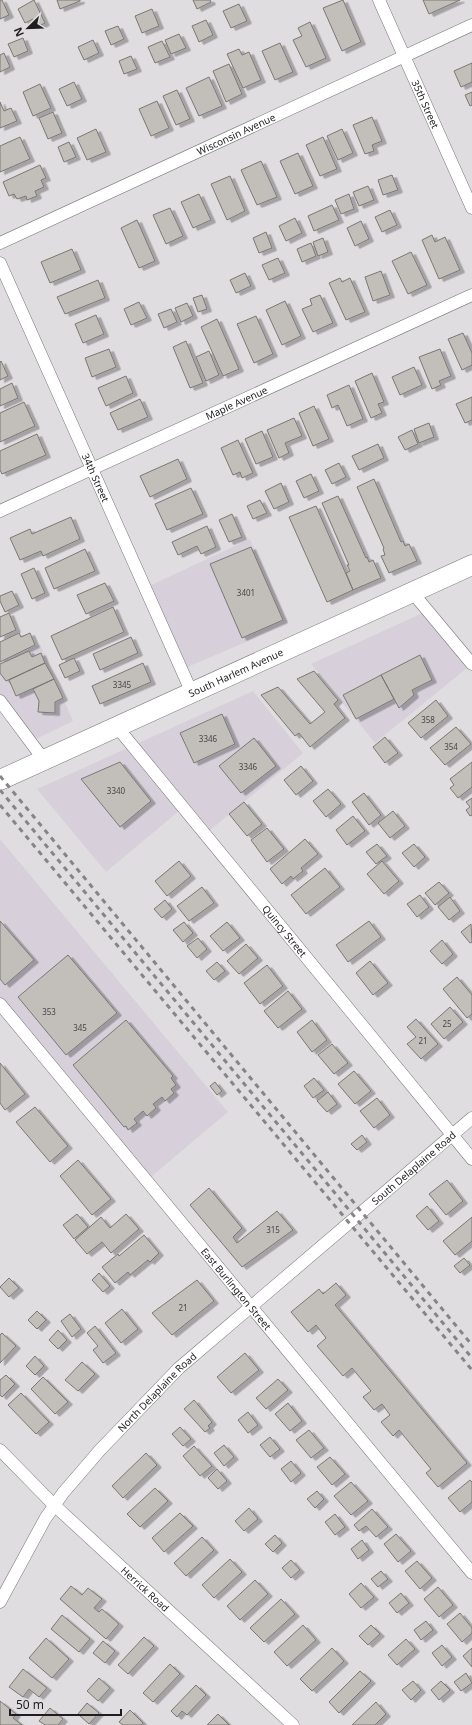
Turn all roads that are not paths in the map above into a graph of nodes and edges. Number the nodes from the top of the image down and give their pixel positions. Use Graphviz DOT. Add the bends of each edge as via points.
graph roads {
  1 [pos="379,0"];
  2 [pos="472,26"];
  3 [pos="404,57"];
  4 [pos="472,208"];
  5 [pos="0,243"];
  6 [pos="0,263"];
  7 [pos="472,295"];
  8 [pos="92,469"];
  9 [pos="0,511"];
  10 [pos="472,565"];
  11 [pos="412,592"];
  12 [pos="472,664"];
  13 [pos="192,693"];
  14 [pos="0,701"];
  15 [pos="117,727"];
  16 [pos="44,760"];
  17 [pos="0,780"];
  18 [pos="0,1004"];
  19 [pos="472,1118"];
  20 [pos="452,1135"];
  21 [pos="472,1159"];
  22 [pos="355,1217"];
  23 [pos="251,1305"];
  24 [pos="0,1450"];
  25 [pos="54,1505"];
  26 [pos="472,1573"];
  27 [pos="0,1602"];
  28 [pos="292,1725"];
  1 -- 3 [label="street, 35th Street"];
  2 -- 3 [label="street, Wisconsin Avenue"];
  3 -- 4 [label="street, 35th Street"];
  3 -- 5 [label="street, Wisconsin Avenue"];
  6 -- 8 [label="street, 34th Street"];
  7 -- 8 [label="street, Maple Avenue"];
  8 -- 9 [label="street, Maple Avenue"];
  8 -- 13 [label="street, 34th Street"];
  10 -- 11 [label="main road, South Harlem Avenue"];
  11 -- 12 [label="street"];
  11 -- 13 [label="main road, South Harlem Avenue"];
  13 -- 15 [label="main road, South Harlem Avenue"];
  14 -- 16 [label="street"];
  15 -- 16 [label="main road, South Harlem Avenue"];
  15 -- 20 [label="street, Quincy Street"];
  16 -- 17 [label="main road, South Harlem Avenue"];
  18 -- 23 [label="street, East Burlington Street"];
  19 -- 20 [label="street, South Delaplaine Road"];
  20 -- 21 [label="street, Quincy Street"];
  20 -- 22 [label="street, South Delaplaine Road"];
  22 -- 23 [label="street, North Delaplaine Road"];
  23 -- 25 [label="street, North Delaplaine Road" via="178,1368 100,1450"];
  23 -- 26 [label="street, East Burlington Street"];
  24 -- 25 [label="street, Herrick Road"];
  25 -- 27 [label="street, North Delaplaine Road"];
  25 -- 28 [label="street, Herrick Road"];
}
